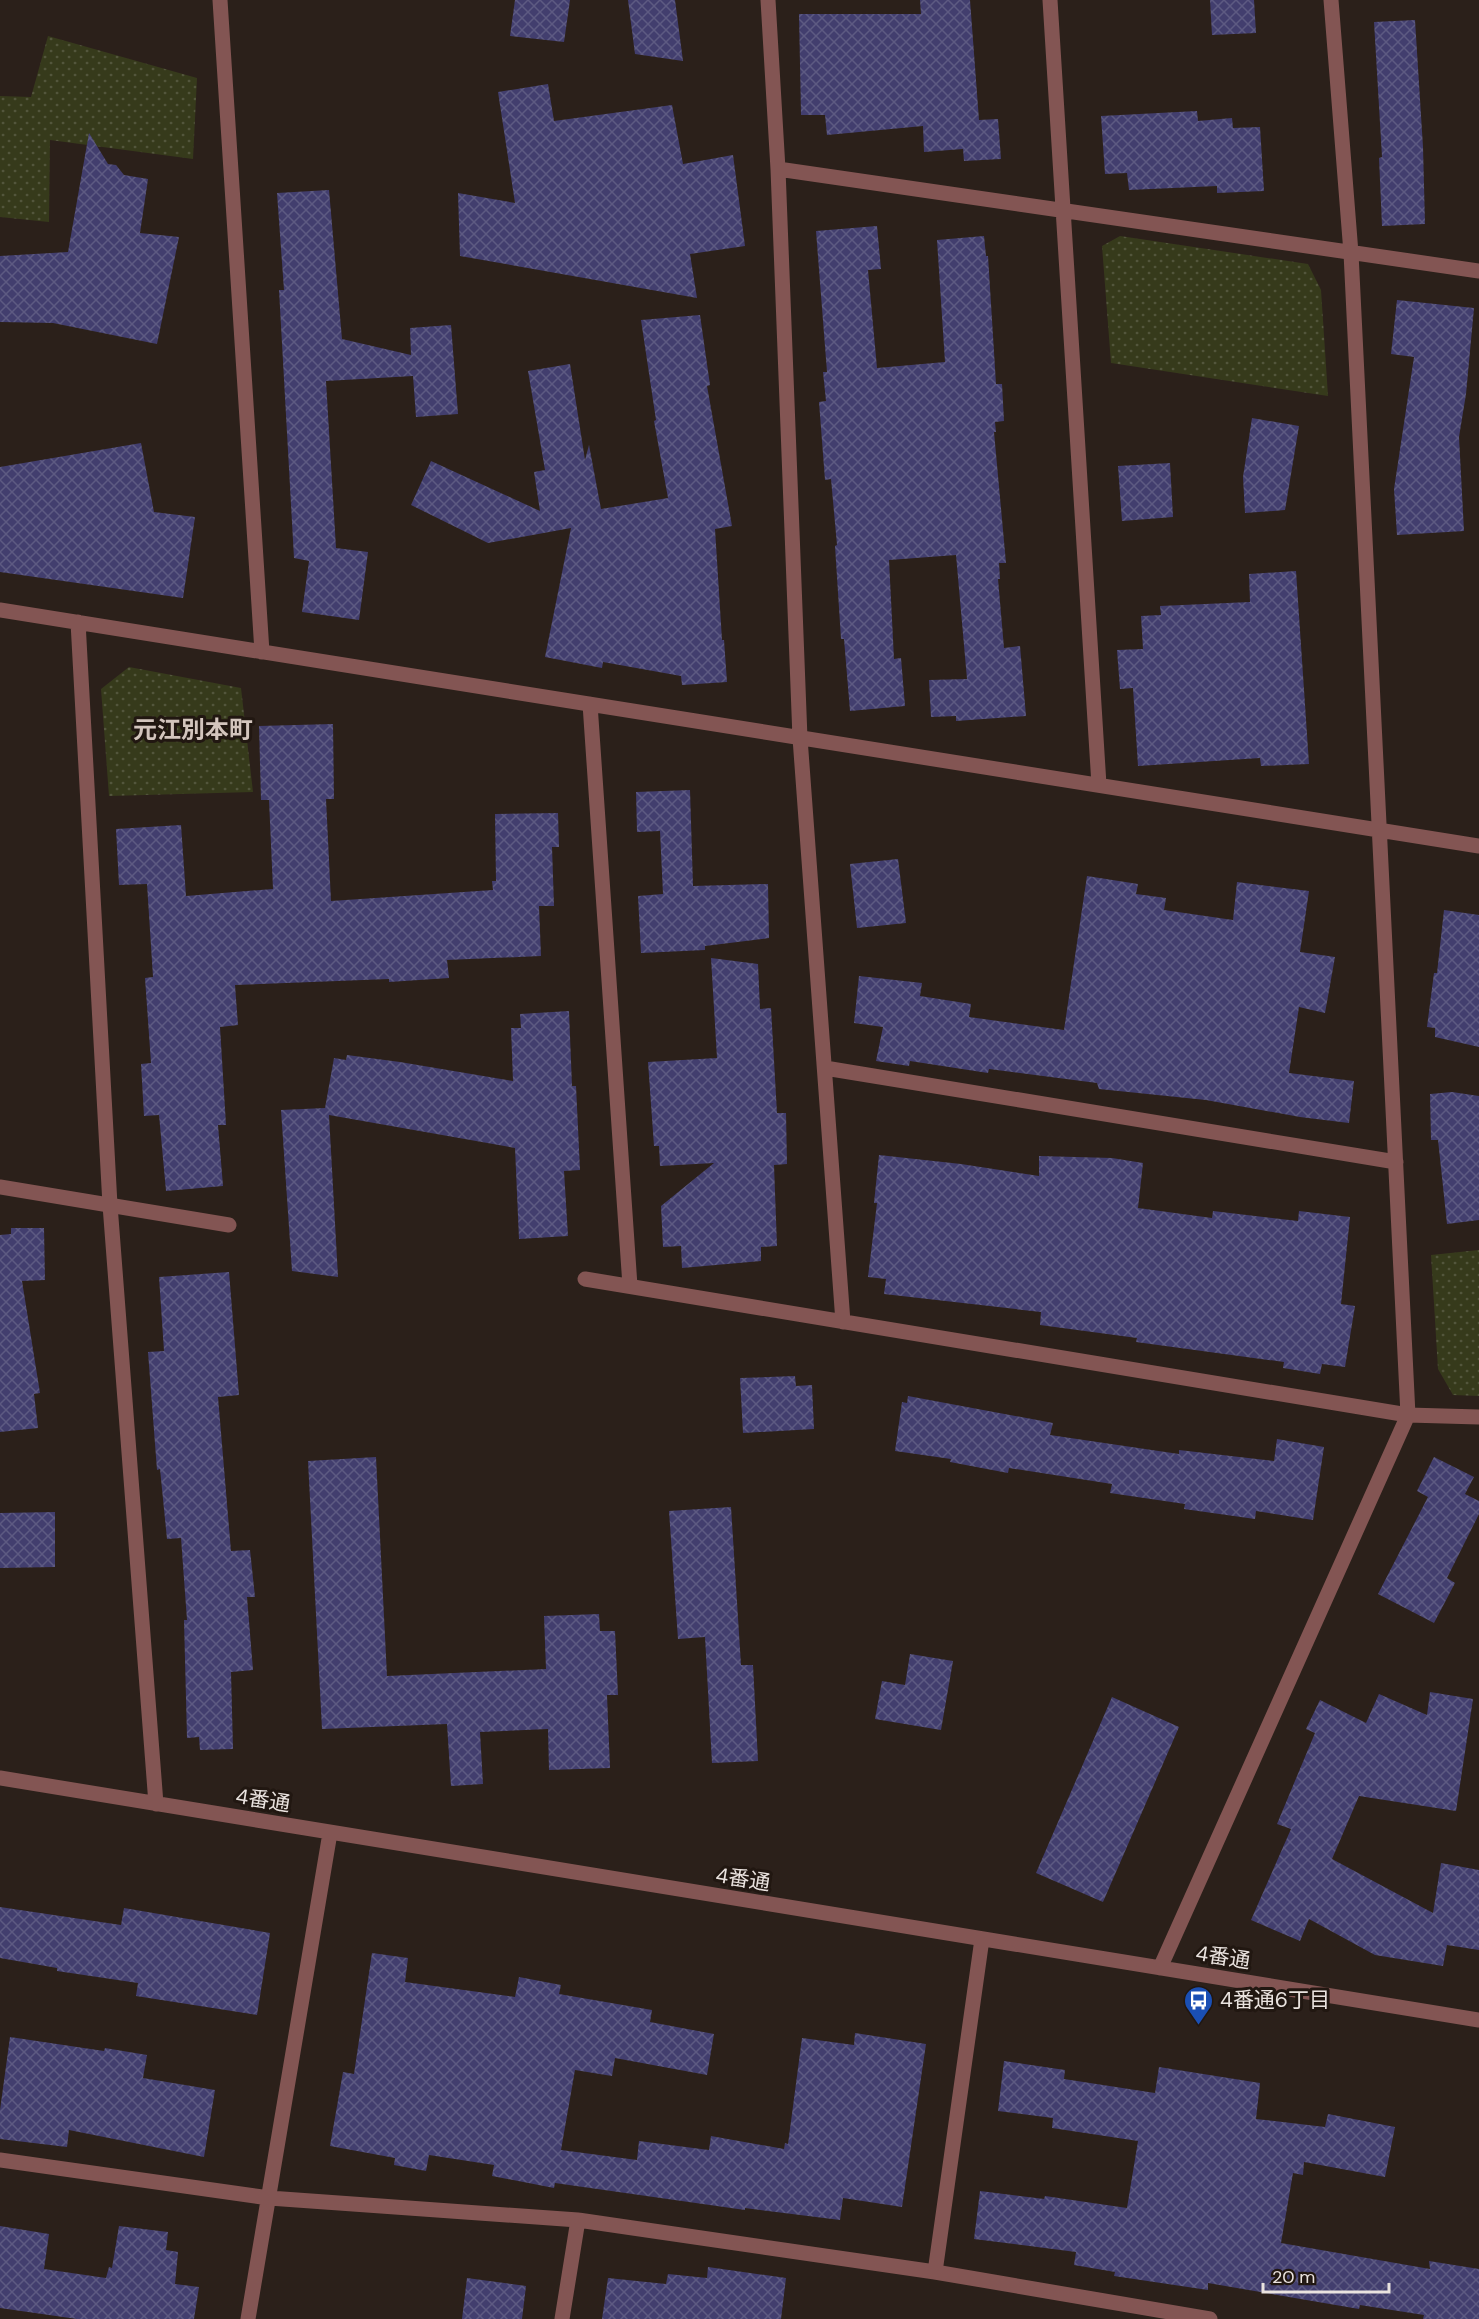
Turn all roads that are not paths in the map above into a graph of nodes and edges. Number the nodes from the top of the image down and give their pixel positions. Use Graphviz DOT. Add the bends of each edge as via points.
graph roads {
  1 [pos="220,0"];
  2 [pos="768,0"];
  3 [pos="1050,0"];
  4 [pos="1331,0"];
  5 [pos="778,168"];
  6 [pos="1064,211"];
  7 [pos="1351,253"];
  8 [pos="1479,271"];
  9 [pos="0,610"];
  10 [pos="78,622"];
  11 [pos="262,652"];
  12 [pos="590,704"];
  13 [pos="801,738"];
  14 [pos="1099,785"];
  15 [pos="1380,830"];
  16 [pos="1479,846"];
  17 [pos="825,1068"];
  18 [pos="1396,1162"];
  19 [pos="0,1187"];
  20 [pos="110,1205"];
  21 [pos="229,1225"];
  22 [pos="585,1279"];
  23 [pos="630,1286"];
  24 [pos="843,1322"];
  25 [pos="1408,1415"];
  26 [pos="1479,1417"];
  27 [pos="0,1779"];
  28 [pos="156,1804"];
  29 [pos="330,1833"];
  30 [pos="982,1939"];
  31 [pos="1160,1968"];
  32 [pos="1479,2020"];
  33 [pos="0,2160"];
  34 [pos="269,2198"];
  35 [pos="578,2220"];
  36 [pos="935,2272"];
  37 [pos="248,2319"];
  38 [pos="562,2319"];
  39 [pos="1210,2319"];
  1 -- 11 [label="street"];
  2 -- 5 [label="street"];
  3 -- 6 [label="street"];
  4 -- 7 [label="street"];
  5 -- 6 [label="street"];
  5 -- 13 [label="street"];
  6 -- 7 [label="street"];
  6 -- 14 [label="street"];
  7 -- 8 [label="street"];
  7 -- 15 [label="street"];
  9 -- 10 [label="street"];
  10 -- 11 [label="street"];
  10 -- 20 [label="street"];
  11 -- 12 [label="street"];
  12 -- 13 [label="street"];
  12 -- 23 [label="street"];
  13 -- 14 [label="street"];
  13 -- 17 [label="street"];
  14 -- 15 [label="street"];
  15 -- 16 [label="street"];
  15 -- 18 [label="street"];
  17 -- 18 [label="street"];
  17 -- 24 [label="street"];
  18 -- 25 [label="street"];
  19 -- 20 [label="street"];
  20 -- 21 [label="street"];
  20 -- 28 [label="street"];
  22 -- 23 [label="street"];
  23 -- 24 [label="street"];
  24 -- 25 [label="street"];
  25 -- 26 [label="street"];
  25 -- 31 [label="street"];
  27 -- 28 [label="street, 4番通"];
  28 -- 29 [label="street, 4番通"];
  29 -- 30 [label="street, 4番通"];
  29 -- 34 [label="street"];
  30 -- 31 [label="street, 4番通"];
  30 -- 36 [label="street"];
  31 -- 32 [label="street, 4番通"];
  33 -- 34 [label="street"];
  34 -- 35 [label="street"];
  34 -- 37 [label="street"];
  35 -- 36 [label="street"];
  35 -- 38 [label="street"];
  36 -- 39 [label="street"];
}
